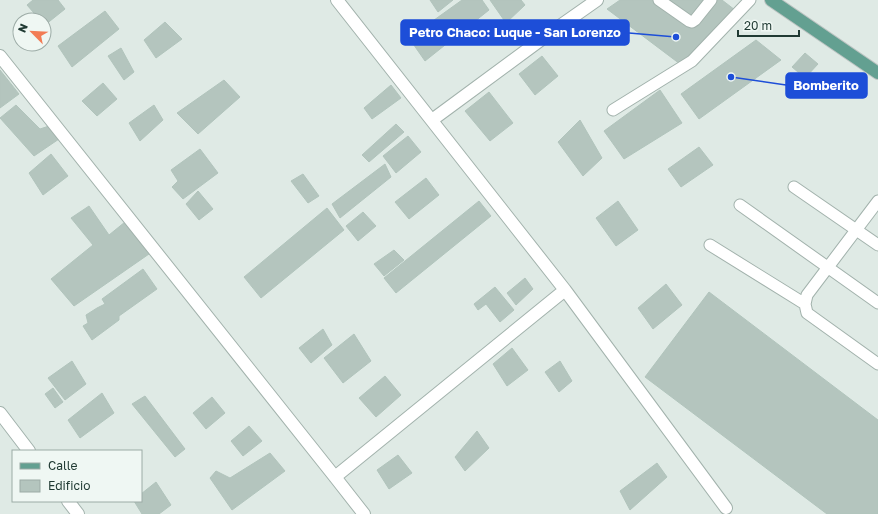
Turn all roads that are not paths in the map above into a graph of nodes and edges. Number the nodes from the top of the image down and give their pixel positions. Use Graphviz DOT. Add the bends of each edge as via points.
graph roads {
  1 [pos="337,0"];
  2 [pos="598,0"];
  3 [pos="659,0"];
  4 [pos="712,0"];
  5 [pos="750,0"];
  6 [pos="771,0"];
  7 [pos="0,56"];
  8 [pos="878,74"];
  9 [pos="613,110"];
  10 [pos="432,120"];
  11 [pos="794,187"];
  12 [pos="878,201"];
  13 [pos="740,205"];
  14 [pos="856,230"];
  15 [pos="710,245"];
  16 [pos="878,245"];
  17 [pos="828,268"];
  18 [pos="565,290"];
  19 [pos="878,302"];
  20 [pos="805,304"];
  21 [pos="878,364"];
  22 [pos="0,413"];
  23 [pos="28,450"];
  24 [pos="336,477"];
  25 [pos="69,502"];
  26 [pos="726,508"];
  27 [pos="78,514"];
  28 [pos="364,514"];
  1 -- 10 [label="street"];
  2 -- 10 [label="street"];
  3 -- 4 [label="lane" via="692,22"];
  5 -- 9 [label="lane" via="692,61"];
  6 -- 8 [label="main road"];
  7 -- 24 [label="street"];
  10 -- 18 [label="street"];
  11 -- 14 [label="lane"];
  12 -- 14 [label="lane"];
  13 -- 17 [label="lane"];
  14 -- 16 [label="lane"];
  14 -- 17 [label="lane"];
  15 -- 20 [label="lane"];
  17 -- 19 [label="lane"];
  17 -- 20 [label="lane" via="807,296"];
  18 -- 24 [label="street"];
  18 -- 26 [label="street"];
  20 -- 21 [label="lane" via="807,313"];
  22 -- 23 [label="street"];
  24 -- 28 [label="street"];
  25 -- 27 [label="street"];
}
